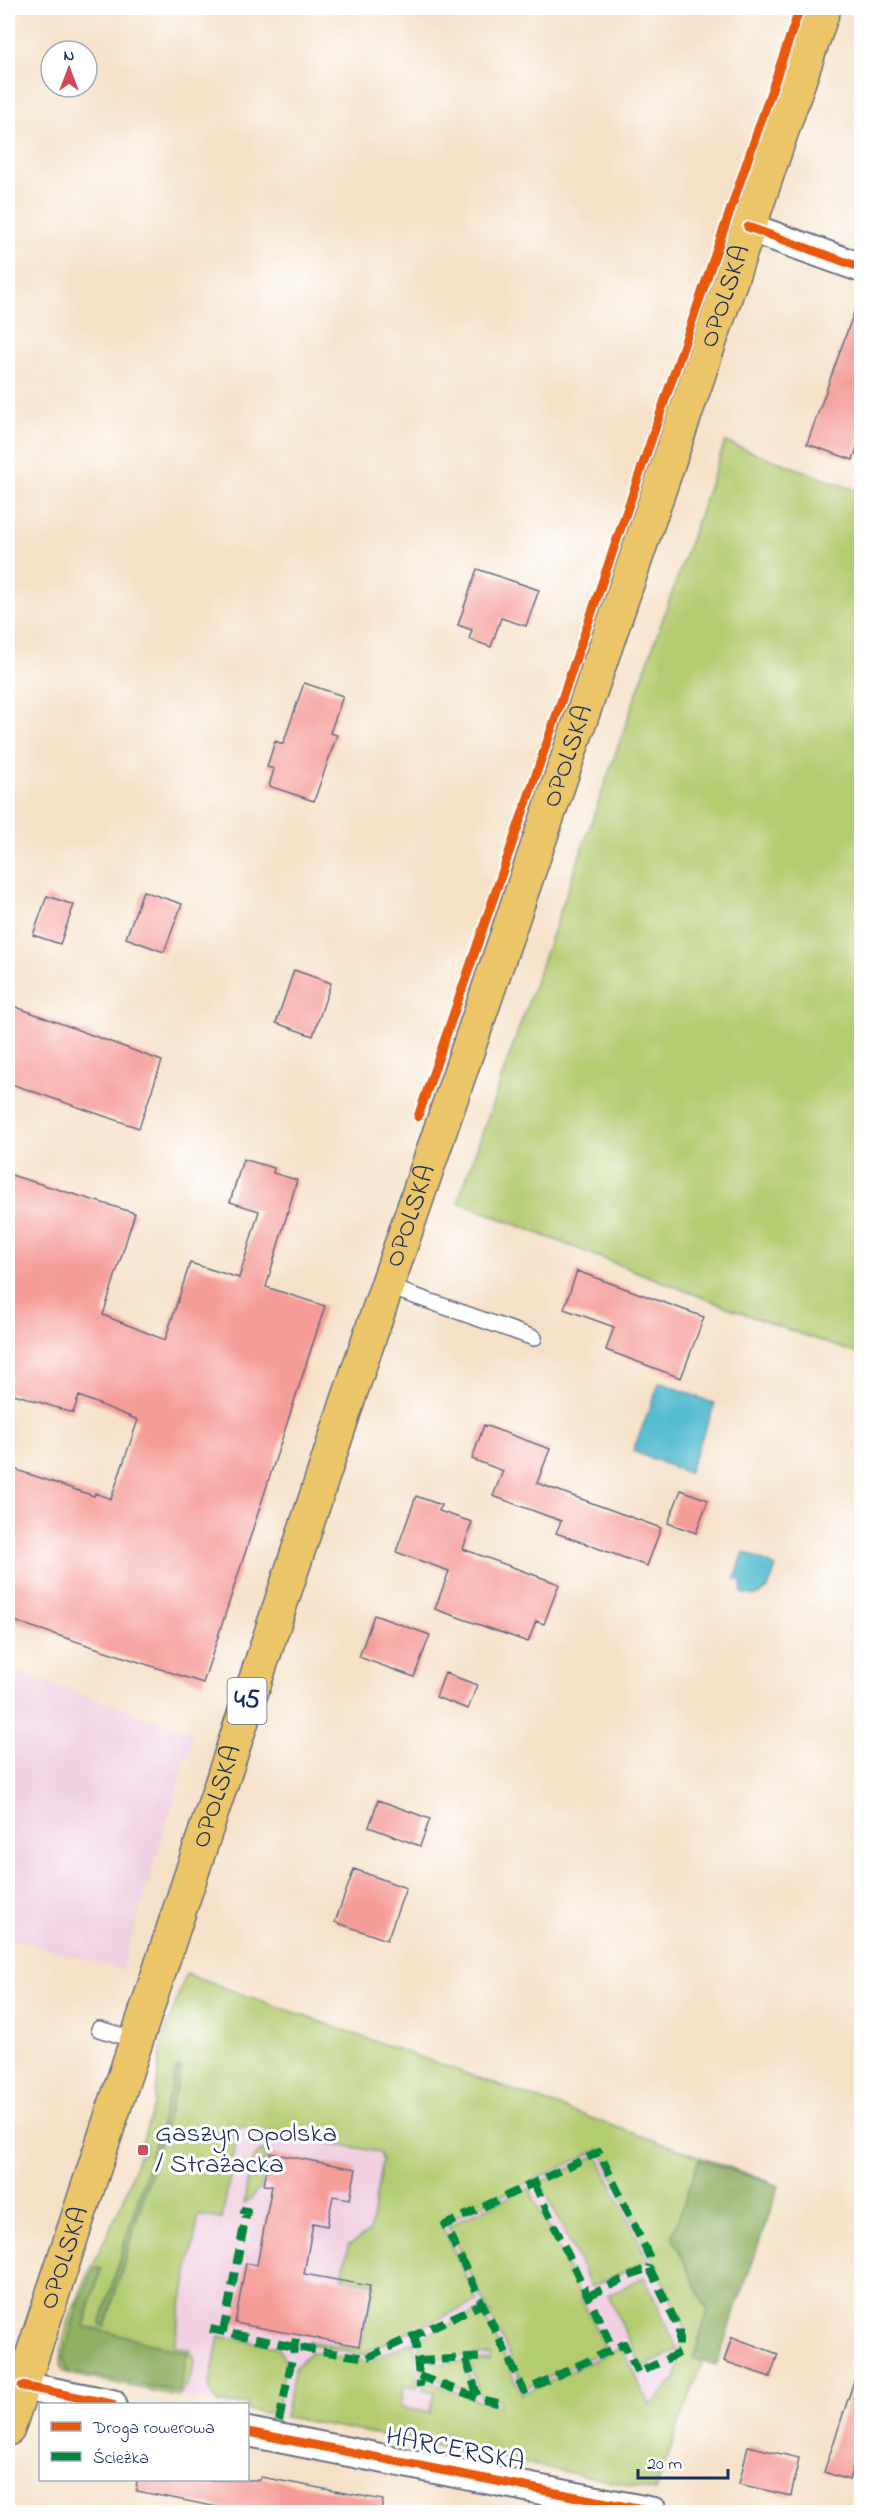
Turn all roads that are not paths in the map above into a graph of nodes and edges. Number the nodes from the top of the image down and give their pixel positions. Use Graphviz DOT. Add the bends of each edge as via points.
graph roads {
  1 [pos="824,8"];
  2 [pos="748,227"];
  3 [pos="861,268"];
  4 [pos="386,1286"];
  5 [pos="534,1338"];
  6 [pos="99,2029"];
  7 [pos="136,2040"];
  8 [pos="22,2385"];
  9 [pos="107,2403"];
  10 [pos="8,2429"];
  11 [pos="249,2432"];
  12 [pos="653,2512"];
  1 -- 2 [label="main road, OPOLSKA / 45"];
  2 -- 3 [label="street"];
  2 -- 4 [label="main road, OPOLSKA / 45"];
  4 -- 5 [label="lane"];
  4 -- 7 [label="main road, OPOLSKA / 45"];
  6 -- 7 [label="lane"];
  7 -- 8 [label="main road, OPOLSKA / 45"];
  8 -- 9 [label="street"];
  8 -- 10 [label="main road, OPOLSKA / 45"];
  11 -- 12 [label="street, HARCERSKA"];
}
